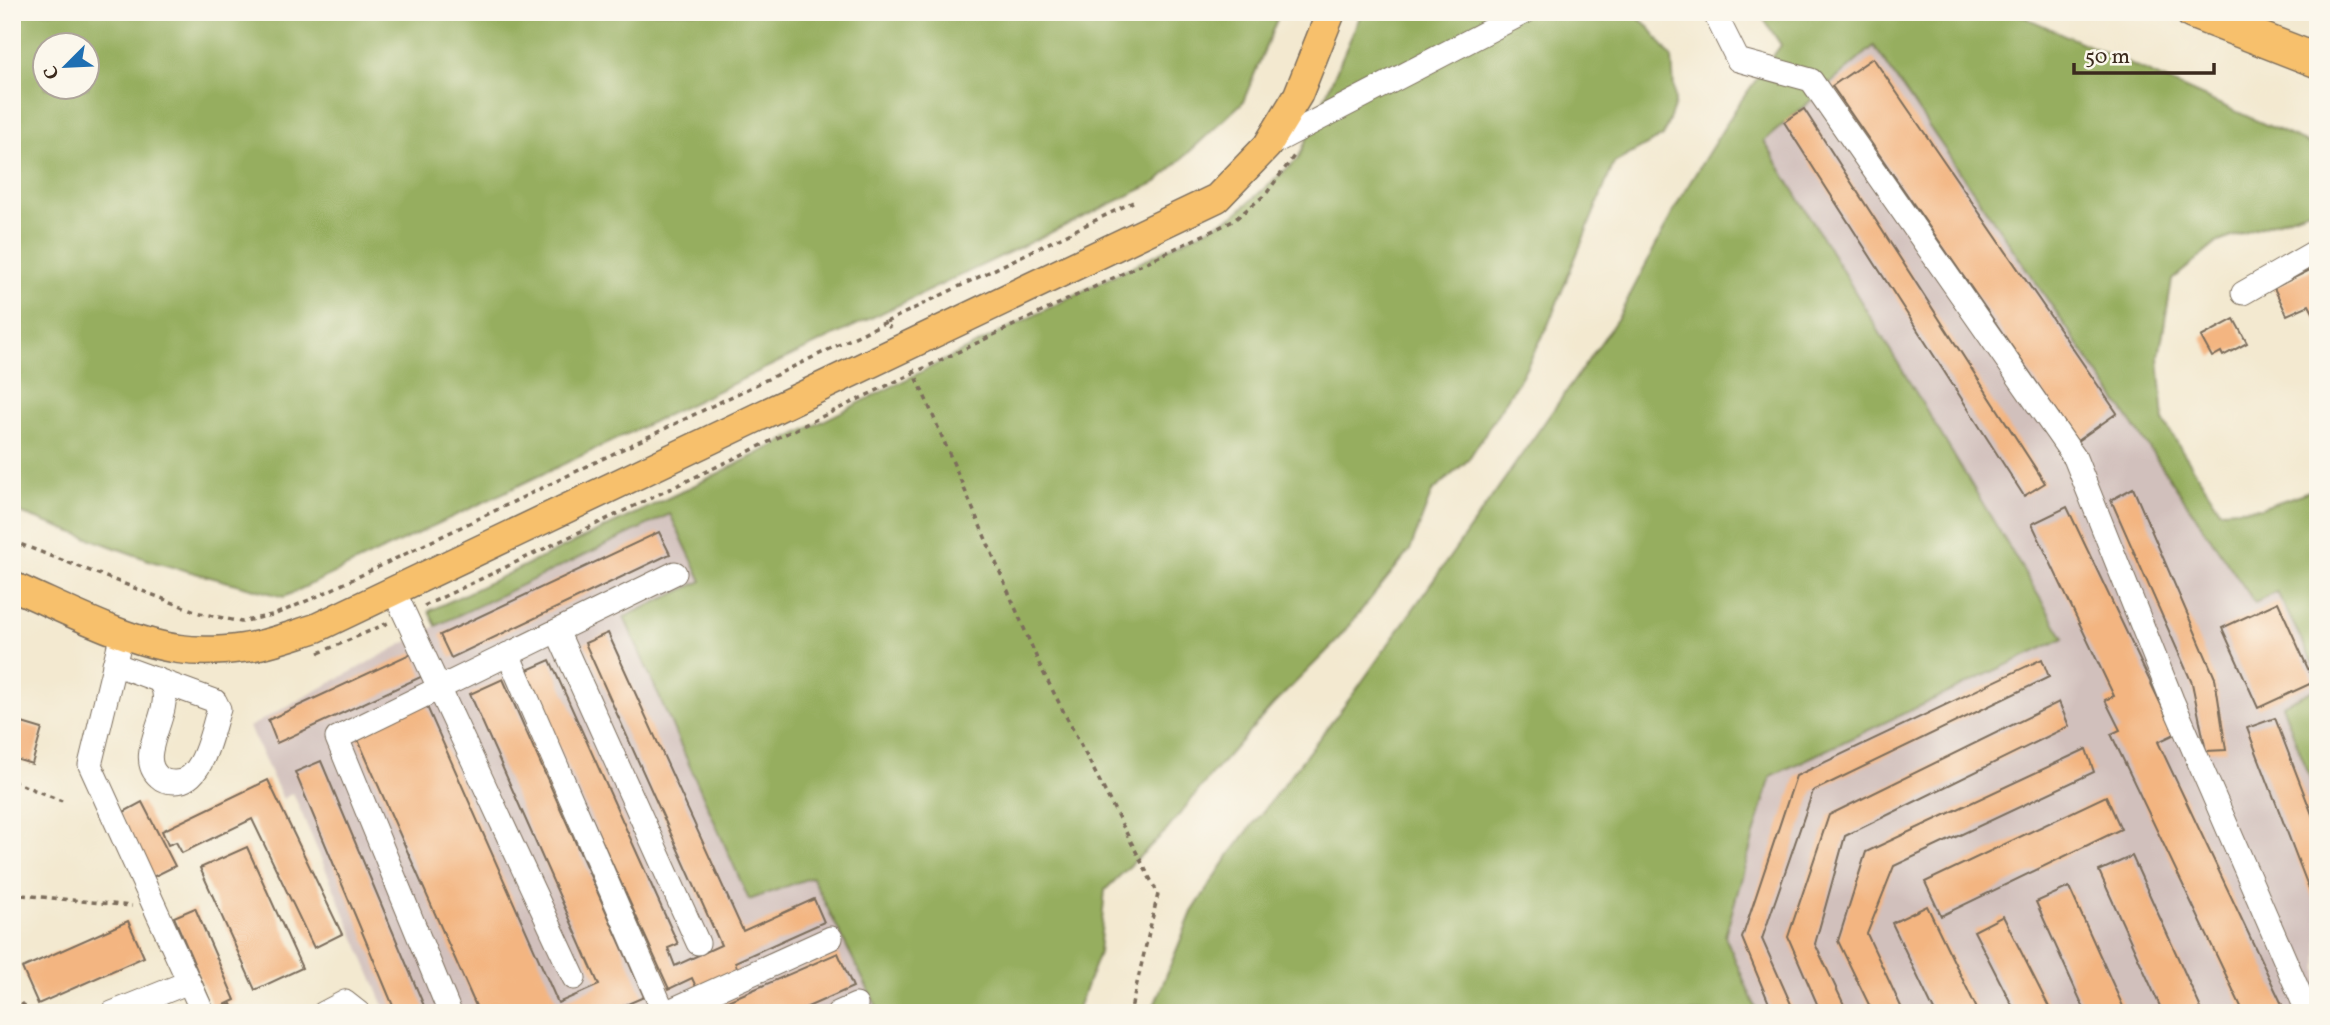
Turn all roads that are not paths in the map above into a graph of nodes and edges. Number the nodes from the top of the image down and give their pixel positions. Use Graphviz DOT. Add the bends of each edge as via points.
graph roads {
  1 [pos="1331,12"];
  2 [pos="1525,12"];
  3 [pos="1714,12"];
  4 [pos="2192,12"];
  5 [pos="2318,61"];
  6 [pos="1267,146"];
  7 [pos="2318,250"];
  8 [pos="2243,293"];
  9 [pos="675,573"];
  10 [pos="12,586"];
  11 [pos="394,591"];
  12 [pos="557,631"];
  13 [pos="122,633"];
  14 [pos="508,654"];
  15 [pos="114,664"];
  16 [pos="157,679"];
  17 [pos="439,688"];
  18 [pos="831,938"];
  19 [pos="698,943"];
  20 [pos="574,978"];
  21 [pos="189,982"];
  22 [pos="112,1013"];
  23 [pos="203,1013"];
  24 [pos="324,1013"];
  25 [pos="359,1013"];
  26 [pos="450,1013"];
  27 [pos="664,1013"];
  28 [pos="2308,1013"];
  1 -- 6 [label="main road" via="1298,95"];
  2 -- 6 [label="lane"];
  3 -- 28 [label="lane" via="1738,60 1811,80 2076,458 2172,700"];
  4 -- 5 [label="highway"];
  6 -- 11 [label="main road" via="1217,198"];
  7 -- 8 [label="lane"];
  9 -- 12 [label="lane"];
  10 -- 13 [label="main road"];
  11 -- 13 [label="main road" via="316,628 246,648 179,649"];
  11 -- 17 [label="lane"];
  12 -- 14 [label="lane"];
  12 -- 19 [label="lane"];
  13 -- 15 [label="lane"];
  14 -- 17 [label="lane"];
  14 -- 27 [label="lane"];
  15 -- 16 [label="lane"];
  15 -- 21 [label="lane" via="90,765"];
  17 -- 20 [label="lane"];
  17 -- 26 [label="lane" via="337,738"];
  18 -- 27 [label="lane"];
  21 -- 22 [label="lane"];
  21 -- 23 [label="lane"];
  24 -- 25 [label="lane" via="345,1002"];
}
